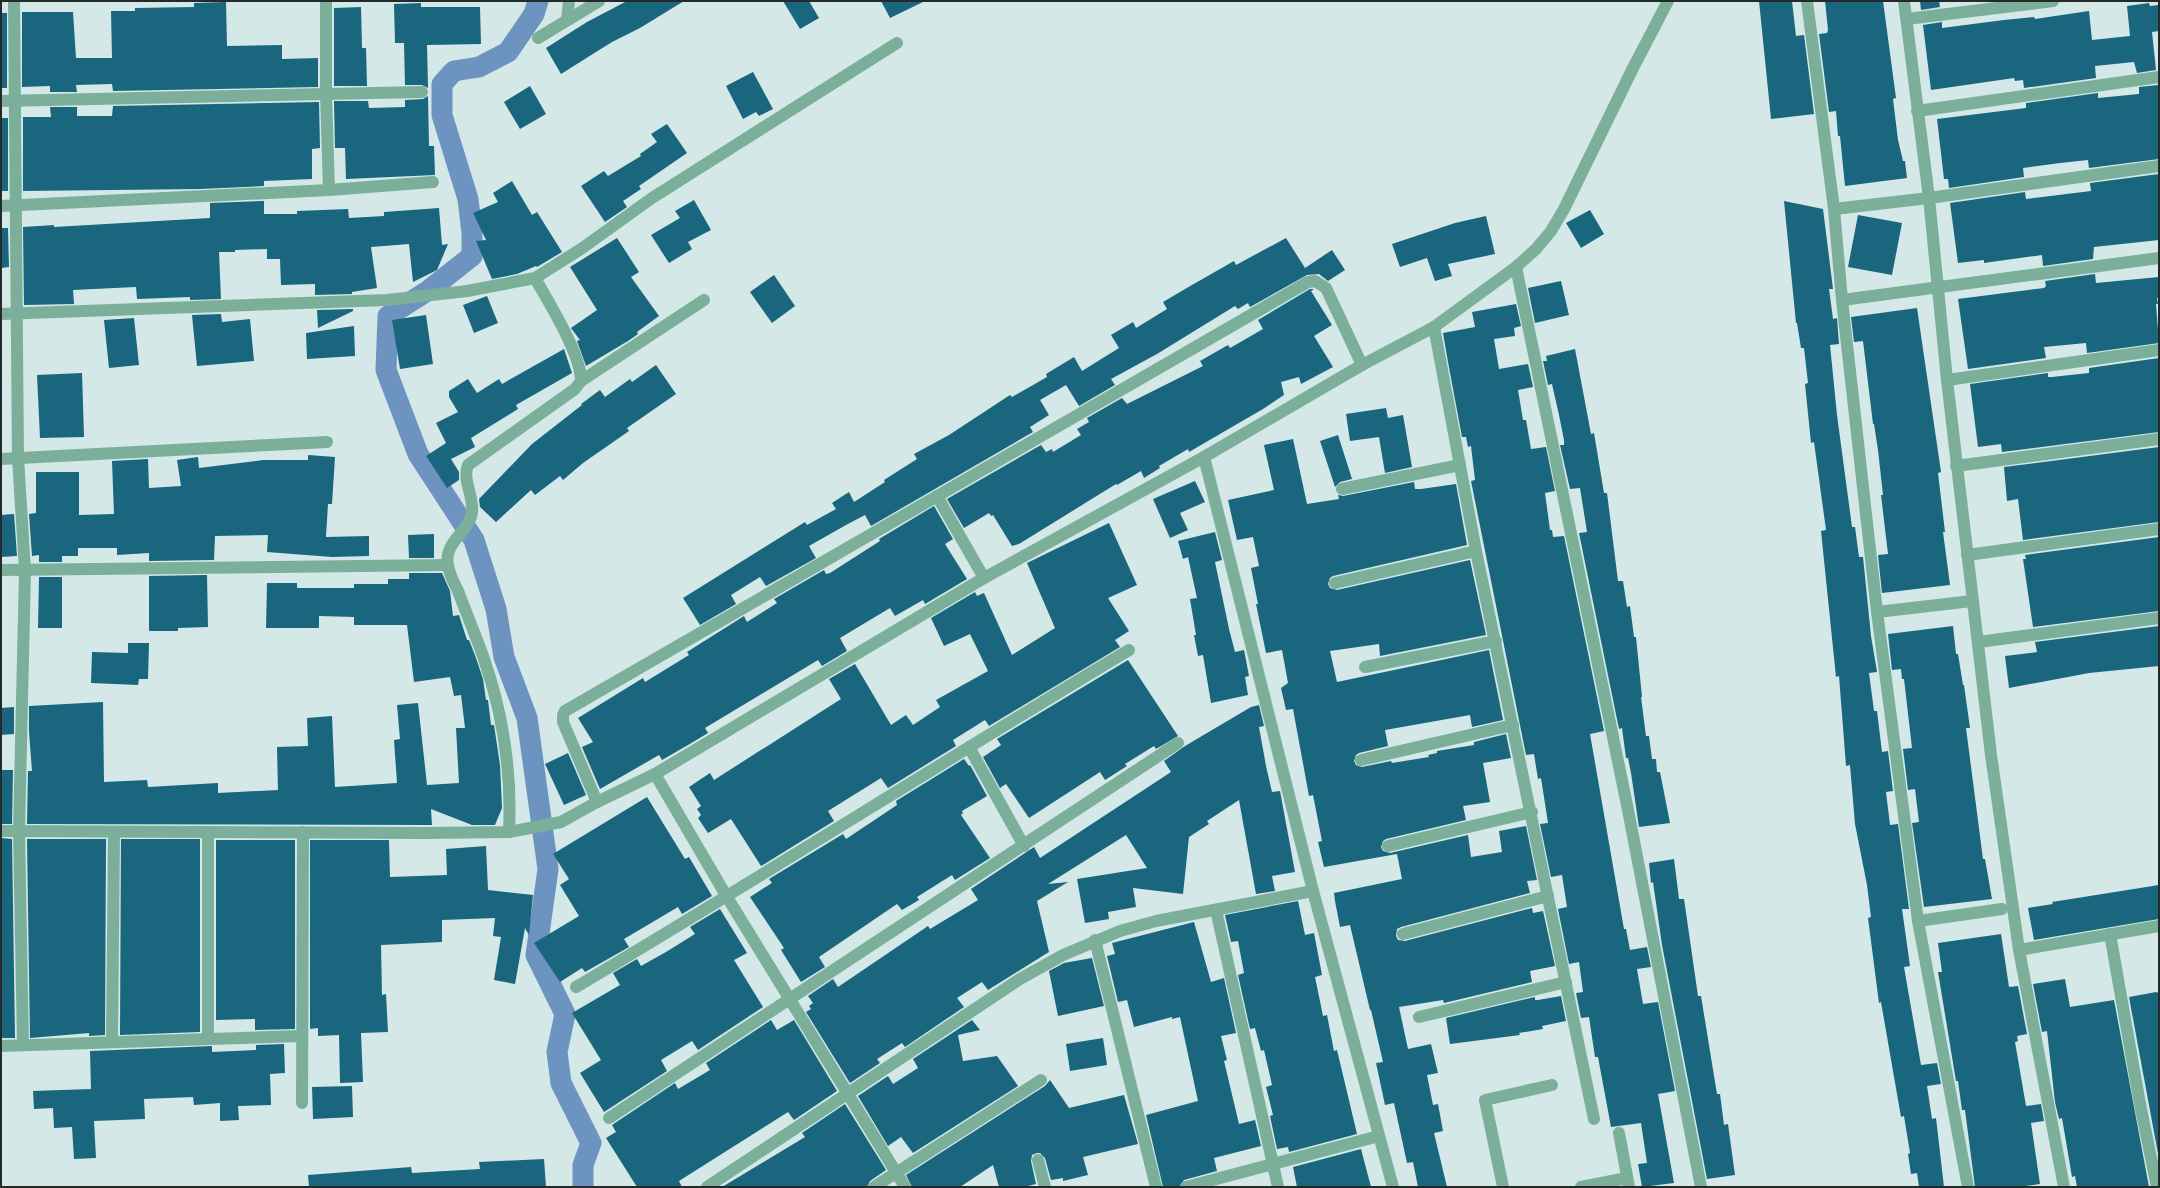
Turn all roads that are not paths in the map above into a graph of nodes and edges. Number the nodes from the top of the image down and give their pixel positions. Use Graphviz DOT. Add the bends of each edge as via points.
graph roads {
  1 [pos="14,1"];
  2 [pos="326,1"];
  3 [pos="569,1"];
  4 [pos="599,1"];
  5 [pos="1668,1"];
  6 [pos="1807,1"];
  7 [pos="1904,1"];
  8 [pos="2054,1"];
  9 [pos="567,20"];
  10 [pos="1907,20"];
  11 [pos="538,38"];
  12 [pos="896,44"];
  13 [pos="2159,78"];
  14 [pos="422,92"];
  15 [pos="326,96"];
  16 [pos="1,101"];
  17 [pos="15,101"];
  18 [pos="1917,111"];
  19 [pos="2159,166"];
  20 [pos="433,182"];
  21 [pos="329,190"];
  22 [pos="1929,198"];
  23 [pos="1,206"];
  24 [pos="15,206"];
  25 [pos="1834,209"];
  26 [pos="2159,258"];
  27 [pos="1516,267"];
  28 [pos="535,278"];
  29 [pos="1939,288"];
  30 [pos="704,300"];
  31 [pos="1842,300"];
  32 [pos="1,314"];
  33 [pos="16,314"];
  34 [pos="1434,327"];
  35 [pos="2159,350"];
  36 [pos="1362,365"];
  37 [pos="1947,380"];
  38 [pos="581,381"];
  39 [pos="2159,439"];
  40 [pos="327,442"];
  41 [pos="1204,457"];
  42 [pos="1,458"];
  43 [pos="18,458"];
  44 [pos="1460,465"];
  45 [pos="1956,466"];
  46 [pos="1342,488"];
  47 [pos="937,496"];
  48 [pos="2159,529"];
  49 [pos="1476,552"];
  50 [pos="1967,555"];
  51 [pos="447,565"];
  52 [pos="1,570"];
  53 [pos="25,570"];
  54 [pos="984,578"];
  55 [pos="1335,583"];
  56 [pos="1972,601"];
  57 [pos="1877,612"];
  58 [pos="2159,618"];
  59 [pos="1496,641"];
  60 [pos="1978,642"];
  61 [pos="1129,650"];
  62 [pos="1365,667"];
  63 [pos="1513,725"];
  64 [pos="1178,743"];
  65 [pos="969,747"];
  66 [pos="1361,760"];
  67 [pos="655,774"];
  68 [pos="597,802"];
  69 [pos="1532,812"];
  70 [pos="1,831"];
  71 [pos="19,831"];
  72 [pos="114,832"];
  73 [pos="208,832"];
  74 [pos="303,832"];
  75 [pos="509,832"];
  76 [pos="1024,846"];
  77 [pos="1388,846"];
  78 [pos="1312,891"];
  79 [pos="1548,896"];
  80 [pos="727,897"];
  81 [pos="2002,908"];
  82 [pos="1216,910"];
  83 [pos="1918,921"];
  84 [pos="2159,926"];
  85 [pos="1403,934"];
  86 [pos="2110,934"];
  87 [pos="1095,940"];
  88 [pos="2019,950"];
  89 [pos="1566,982"];
  90 [pos="576,987"];
  91 [pos="790,999"];
  92 [pos="1419,1016"];
  93 [pos="302,1036"];
  94 [pos="208,1038"];
  95 [pos="112,1041"];
  96 [pos="23,1045"];
  97 [pos="1,1046"];
  98 [pos="1040,1080"];
  99 [pos="1552,1085"];
  100 [pos="848,1093"];
  101 [pos="302,1102"];
  102 [pos="609,1118"];
  103 [pos="1594,1119"];
  104 [pos="1619,1133"];
  105 [pos="1379,1136"];
  106 [pos="1038,1160"];
  107 [pos="1272,1164"];
  108 [pos="895,1173"];
  109 [pos="1628,1182"];
  110 [pos="707,1187"];
  111 [pos="874,1187"];
  112 [pos="904,1187"];
  113 [pos="1045,1187"];
  114 [pos="1156,1187"];
  115 [pos="1186,1187"];
  116 [pos="1278,1187"];
  117 [pos="1393,1187"];
  118 [pos="1503,1187"];
  119 [pos="1581,1187"];
  120 [pos="1700,1187"];
  121 [pos="1968,1187"];
  122 [pos="2064,1187"];
  123 [pos="2157,1187"];
  1 -- 17 [label="street"];
  2 -- 15 [label="street"];
  3 -- 9 [label="street"];
  4 -- 9 [label="street"];
  5 -- 27 [label="street" via="1564,209 1551,231"];
  6 -- 25 [label="street"];
  7 -- 10 [label="street"];
  8 -- 10 [label="street"];
  9 -- 11 [label="street"];
  10 -- 18 [label="street"];
  12 -- 28 [label="street" via="652,198 581,250"];
  13 -- 18 [label="street"];
  14 -- 15 [label="street"];
  15 -- 17 [label="street"];
  15 -- 21 [label="street"];
  16 -- 17 [label="street"];
  17 -- 24 [label="street"];
  18 -- 22 [label="street"];
  19 -- 22 [label="street"];
  20 -- 21 [label="street"];
  21 -- 24 [label="street"];
  22 -- 25 [label="street"];
  22 -- 29 [label="street"];
  23 -- 24 [label="street"];
  24 -- 33 [label="street"];
  25 -- 31 [label="street"];
  26 -- 29 [label="street"];
  27 -- 34 [label="street"];
  27 -- 120 [label="street" via="1627,805"];
  28 -- 33 [label="street" via="450,293 397,299"];
  28 -- 38 [label="street" via="561,326 579,368"];
  29 -- 31 [label="street"];
  29 -- 37 [label="street"];
  30 -- 38 [label="street"];
  31 -- 57 [label="street"];
  32 -- 33 [label="street"];
  33 -- 43 [label="street"];
  34 -- 36 [label="street"];
  34 -- 44 [label="street"];
  35 -- 37 [label="street"];
  36 -- 41 [label="street"];
  36 -- 47 [label="street" via="1326,288 1315,281 1308,282"];
  37 -- 45 [label="street"];
  38 -- 51 [label="street" via="575,389 468,465 466,472 472,508 469,522 450,546"];
  39 -- 45 [label="street"];
  40 -- 43 [label="street"];
  41 -- 54 [label="street"];
  41 -- 78 [label="street"];
  42 -- 43 [label="street"];
  43 -- 53 [label="street"];
  44 -- 46 [label="street"];
  44 -- 49 [label="street"];
  45 -- 50 [label="street"];
  47 -- 54 [label="street"];
  47 -- 68 [label="street" via="565,711 563,722"];
  48 -- 50 [label="street"];
  49 -- 55 [label="street"];
  49 -- 59 [label="street"];
  50 -- 56 [label="street"];
  51 -- 53 [label="street"];
  51 -- 75 [label="street" via="483,657 499,708 509,763"];
  52 -- 53 [label="street"];
  53 -- 71 [label="street"];
  54 -- 67 [label="street"];
  56 -- 57 [label="street"];
  56 -- 60 [label="street"];
  57 -- 83 [label="street"];
  58 -- 60 [label="street"];
  59 -- 62 [label="street"];
  59 -- 63 [label="street"];
  60 -- 88 [label="street" via="1991,755"];
  61 -- 65 [label="street"];
  63 -- 66 [label="street"];
  63 -- 69 [label="street"];
  64 -- 76 [label="street"];
  65 -- 76 [label="street"];
  65 -- 80 [label="street"];
  67 -- 68 [label="street"];
  67 -- 80 [label="street"];
  68 -- 75 [label="street" via="561,822"];
  69 -- 77 [label="street"];
  69 -- 79 [label="street"];
  70 -- 71 [label="street"];
  71 -- 72 [label="street"];
  71 -- 96 [label="street"];
  72 -- 73 [label="street"];
  72 -- 95 [label="street"];
  73 -- 74 [label="street"];
  73 -- 94 [label="street"];
  74 -- 75 [label="street"];
  74 -- 93 [label="street"];
  76 -- 91 [label="street"];
  78 -- 82 [label="street"];
  78 -- 105 [label="street"];
  79 -- 85 [label="street"];
  79 -- 89 [label="street"];
  80 -- 90 [label="street"];
  80 -- 91 [label="street"];
  81 -- 83 [label="street"];
  82 -- 87 [label="street" via="1156,921"];
  82 -- 107 [label="street"];
  83 -- 121 [label="street"];
  84 -- 86 [label="street"];
  86 -- 88 [label="street"];
  86 -- 123 [label="street"];
  87 -- 100 [label="street" via="1020,979"];
  87 -- 114 [label="street"];
  88 -- 122 [label="street"];
  89 -- 92 [label="street"];
  89 -- 103 [label="street"];
  91 -- 100 [label="street"];
  91 -- 102 [label="street"];
  93 -- 94 [label="street"];
  93 -- 101 [label="street"];
  94 -- 95 [label="street"];
  95 -- 96 [label="street"];
  96 -- 97 [label="street"];
  98 -- 108 [label="street"];
  99 -- 118 [label="street" via="1485,1100"];
  100 -- 108 [label="street"];
  100 -- 110 [label="street"];
  104 -- 109 [label="street"];
  105 -- 107 [label="street"];
  105 -- 117 [label="street"];
  106 -- 113 [label="street"];
  107 -- 115 [label="street"];
  107 -- 116 [label="street"];
  108 -- 111 [label="street"];
  108 -- 112 [label="street"];
  109 -- 119 [label="street"];
}
